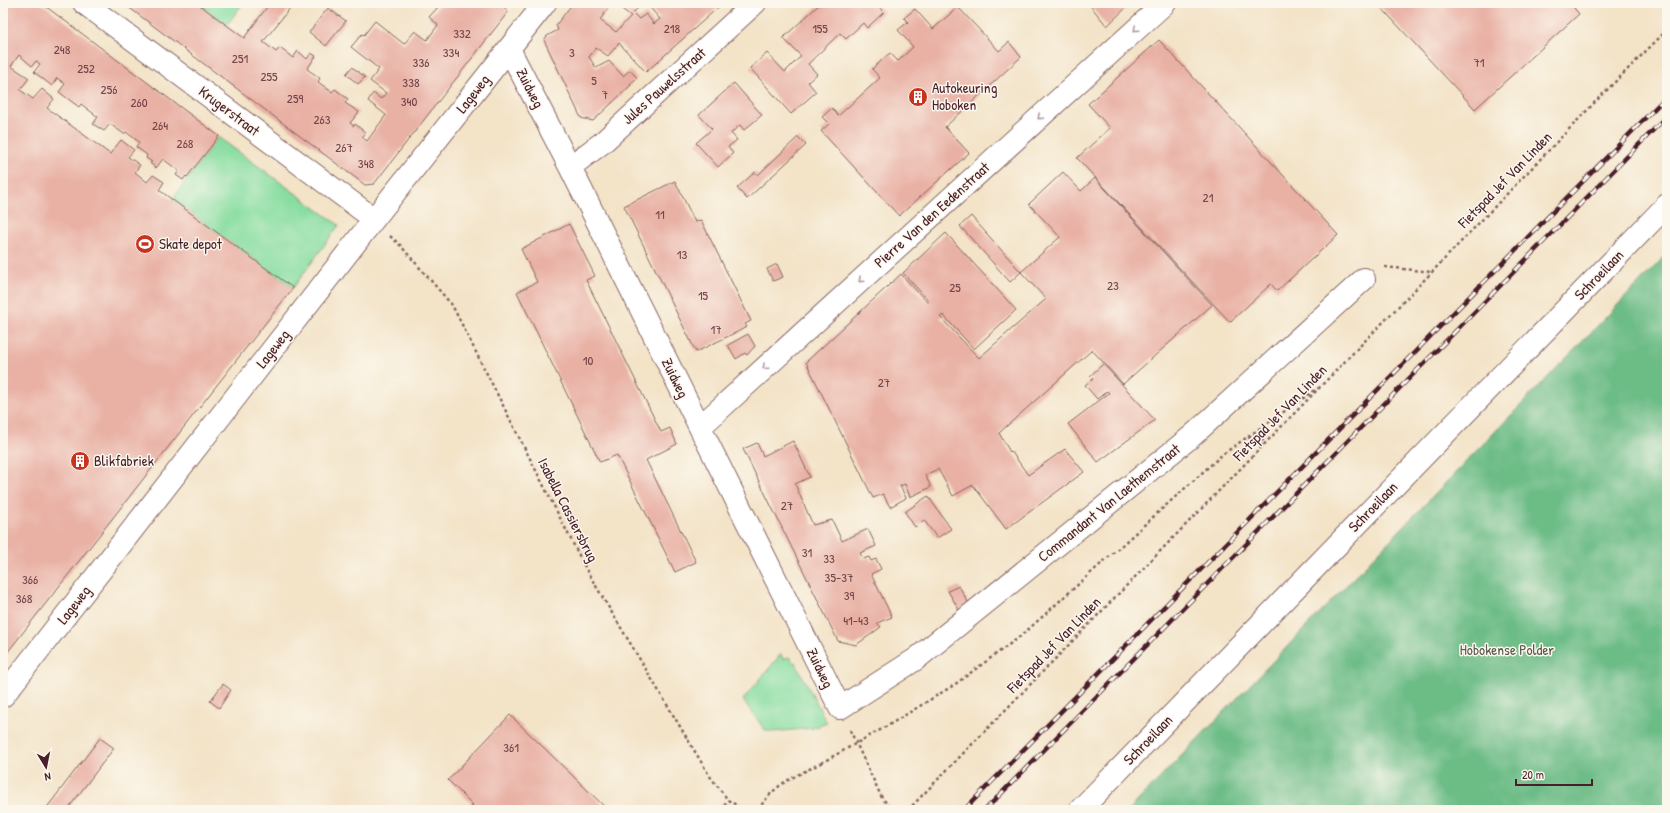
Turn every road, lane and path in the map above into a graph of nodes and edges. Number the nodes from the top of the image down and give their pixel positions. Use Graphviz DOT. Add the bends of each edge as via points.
graph roads {
  1 [pos="84,3"];
  2 [pos="545,3"];
  3 [pos="755,3"];
  4 [pos="1165,3"];
  5 [pos="1667,30"];
  6 [pos="509,49"];
  7 [pos="570,167"];
  8 [pos="1667,205"];
  9 [pos="374,219"];
  10 [pos="1432,272"];
  11 [pos="1364,279"];
  12 [pos="1324,384"];
  13 [pos="700,427"];
  14 [pos="1246,438"];
  15 [pos="1262,447"];
  16 [pos="3,696"];
  17 [pos="840,708"];
  18 [pos="728,800"];
  19 [pos="722,810"];
  20 [pos="744,810"];
  21 [pos="758,810"];
  22 [pos="893,810"];
  23 [pos="908,810"];
  24 [pos="1080,810"];
  1 -- 9 [label="street, Krugerstraat"];
  2 -- 6 [label="street, Lageweg"];
  3 -- 7 [label="street, Jules Pauwelsstraat" via="602,143"];
  4 -- 13 [label="street, Pierre Van den Eedenstraat, one-way"];
  5 -- 10 [label="path, Fietspad Jef Van Linden"];
  6 -- 7 [label="street, Zuidweg"];
  6 -- 9 [label="street, Lageweg"];
  7 -- 13 [label="street, Zuidweg"];
  8 -- 24 [label="street, Schroeilaan"];
  9 -- 16 [label="street, Lageweg"];
  9 -- 18 [label="path, Isabella Cassiersbrug" via="452,305 587,571 709,775"];
  10 -- 11 [label="path" via="1372,266"];
  10 -- 12 [label="path, Fietspad Jef Van Linden"];
  11 -- 17 [label="street, Commandant Van Laethemstraat" via="1192,436 916,659"];
  12 -- 14 [label="path"];
  12 -- 15 [label="path, Fietspad Jef Van Linden"];
  13 -- 17 [label="street, Zuidweg"];
  14 -- 15 [label="path" via="1258,434 1263,437"];
  14 -- 21 [label="path, bridge" via="1223,454 1022,634 954,685 889,725 779,785 766,797"];
  15 -- 23 [label="path, Fietspad Jef Van Linden"];
  17 -- 22 [label="path" via="882,798"];
  18 -- 19 [label="path"];
  18 -- 20 [label="path, Isabella Cassiersbrug"];
}
